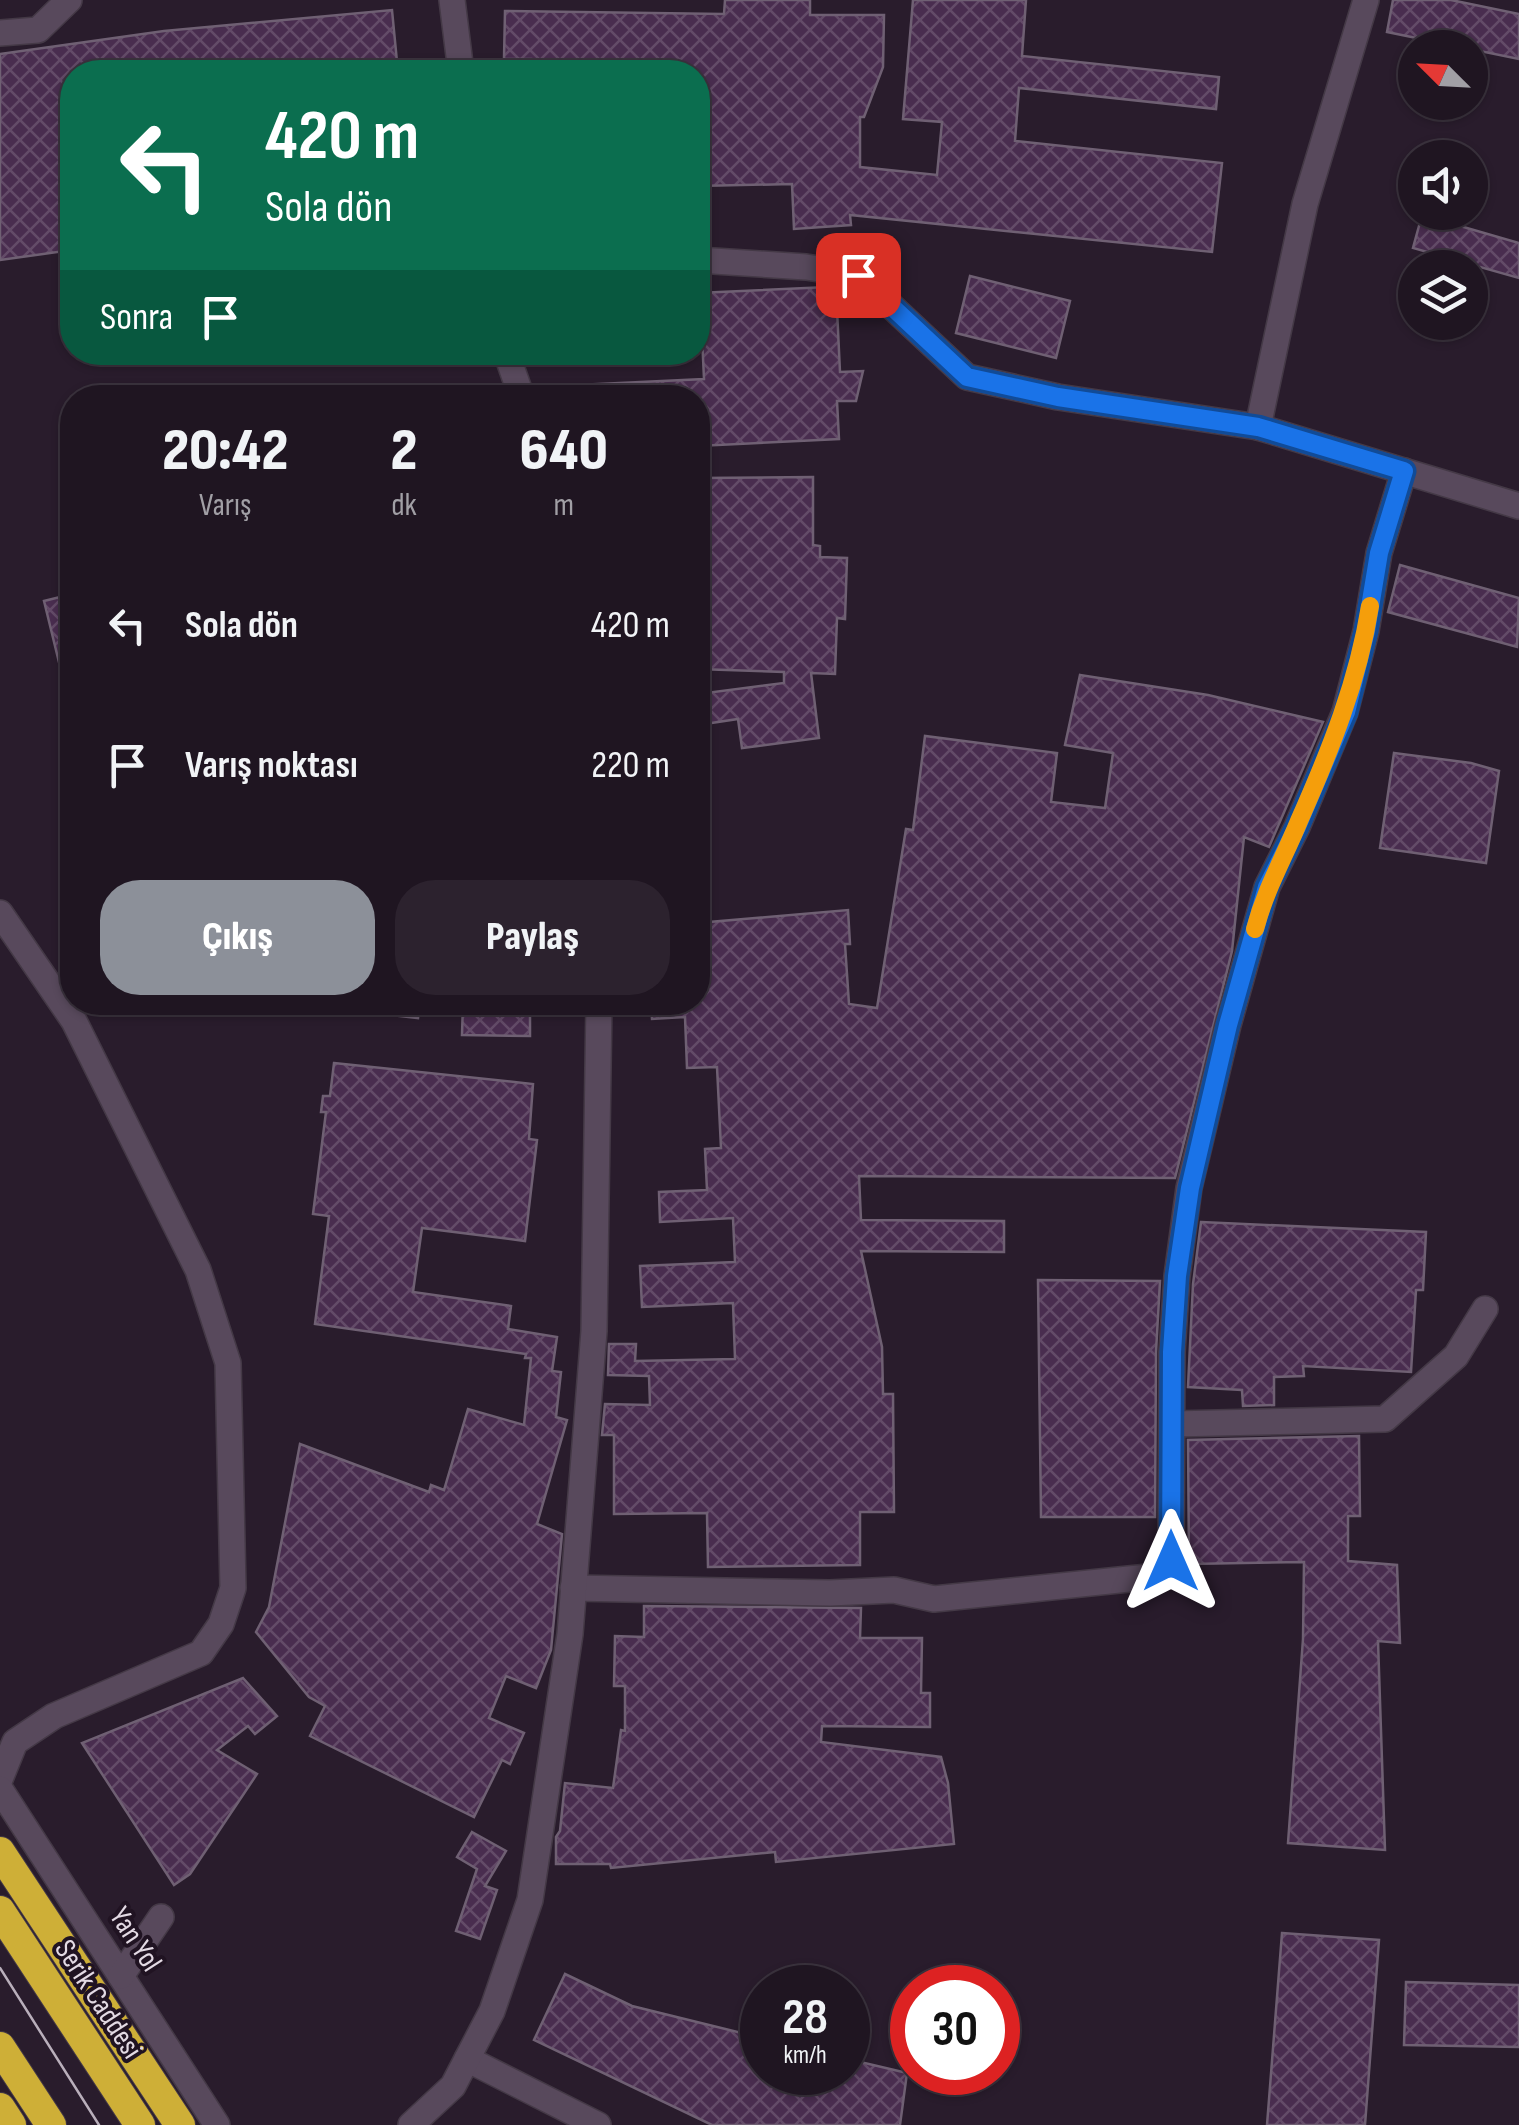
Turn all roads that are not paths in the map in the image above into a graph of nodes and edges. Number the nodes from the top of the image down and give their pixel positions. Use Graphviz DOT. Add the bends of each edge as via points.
graph roads {
  1 [pos="69,0"];
  2 [pos="452,0"];
  3 [pos="1366,0"];
  4 [pos="0,33"];
  5 [pos="460,60"];
  6 [pos="710,261"];
  7 [pos="1258,427"];
  8 [pos="1404,471"];
  9 [pos="1519,506"];
  10 [pos="0,913"];
  11 [pos="60,1001"];
  12 [pos="70,1015"];
  13 [pos="599,1015"];
  14 [pos="1486,1309"];
  15 [pos="1173,1424"];
  16 [pos="574,1588"];
  17 [pos="8,1741"];
  18 [pos="0,1779"];
  19 [pos="0,1789"];
  20 [pos="0,1852"];
  21 [pos="0,1911"];
  22 [pos="160,1918"];
  23 [pos="121,1976"];
  24 [pos="0,2047"];
  25 [pos="467,2059"];
  26 [pos="0,2108"];
  27 [pos="11,2125"];
  28 [pos="50,2125"];
  29 [pos="140,2125"];
  30 [pos="180,2125"];
  31 [pos="217,2125"];
  32 [pos="410,2125"];
  33 [pos="598,2125"];
  1 -- 4 [label="street" via="38,30"];
  2 -- 5 [label="street"];
  3 -- 7 [label="street" via="1305,204"];
  6 -- 7 [label="street" via="858,275 967,377"];
  7 -- 8 [label="street"];
  8 -- 9 [label="street"];
  8 -- 15 [label="street" via="1379,553 1346,712 1267,887 1224,1043 1177,1276"];
  10 -- 11 [label="street"];
  12 -- 17 [label="street" via="198,1270 228,1364 232,1588 221,1624 201,1653"];
  13 -- 16 [label="street" via="594,1331"];
  14 -- 15 [label="street" via="1456,1356 1385,1419"];
  15 -- 16 [label="street" via="1171,1561 1158,1576 934,1599 894,1590"];
  16 -- 25 [label="street" via="530,1900 492,2011"];
  17 -- 18 [label="street"];
  19 -- 23 [label="street, Yan Yol"];
  20 -- 30 [label="highway"];
  21 -- 29 [label="highway, Serik Caddesi"];
  22 -- 23 [label="street"];
  23 -- 31 [label="street, Yan Yol"];
  24 -- 28 [label="highway"];
  25 -- 32 [label="street" via="453,2086"];
  25 -- 33 [label="street"];
  26 -- 27 [label="highway"];
}
